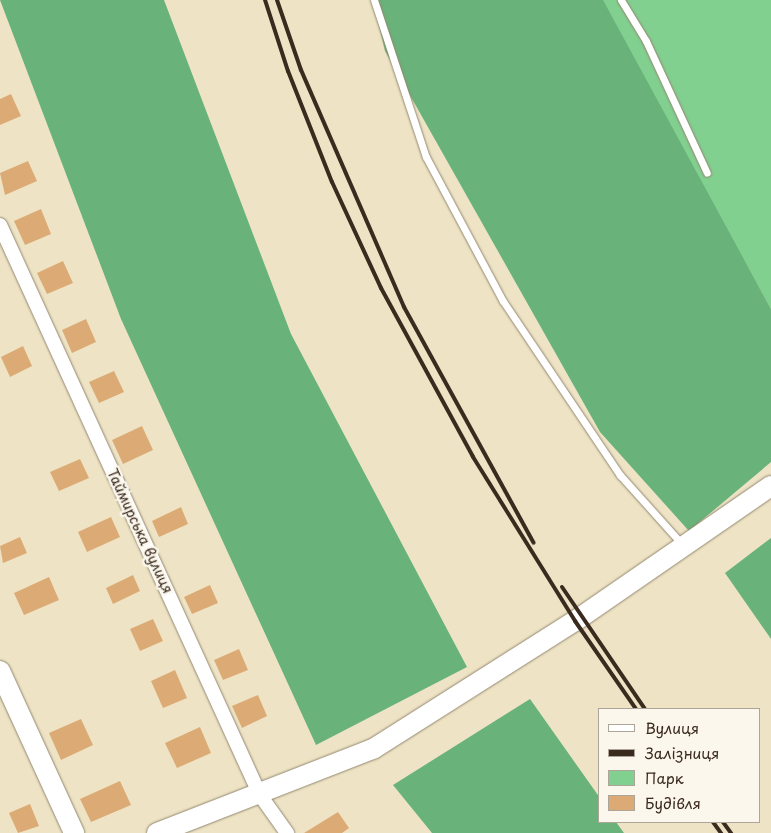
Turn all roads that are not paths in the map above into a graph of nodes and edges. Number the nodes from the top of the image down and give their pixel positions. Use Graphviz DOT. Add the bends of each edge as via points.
graph roads {
  1 [pos="374,0"];
  2 [pos="621,0"];
  3 [pos="707,173"];
  4 [pos="0,225"];
  5 [pos="771,486"];
  6 [pos="684,547"];
  7 [pos="0,671"];
  8 [pos="260,795"];
  9 [pos="74,833"];
  10 [pos="157,833"];
  11 [pos="287,833"];
  1 -- 6 [label="lane" via="426,157 503,301 620,474"];
  2 -- 3 [label="lane" via="646,41"];
  4 -- 8 [label="street, Таймирська вулиця"];
  5 -- 6 [label="main road"];
  6 -- 8 [label="main road" via="483,682 373,749"];
  7 -- 9 [label="main road"];
  8 -- 10 [label="main road"];
  8 -- 11 [label="street, Таймирська вулиця"];
}
